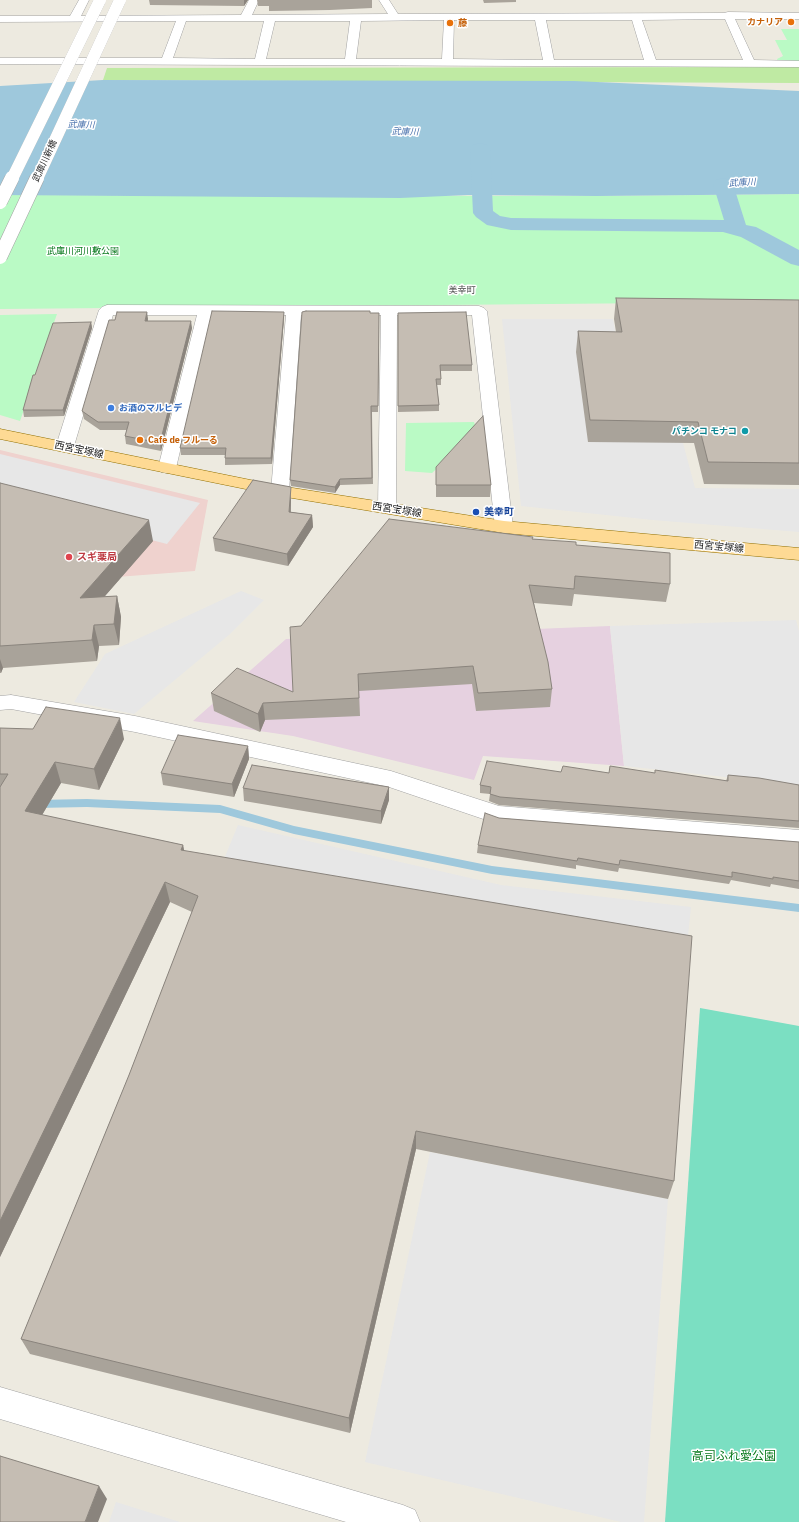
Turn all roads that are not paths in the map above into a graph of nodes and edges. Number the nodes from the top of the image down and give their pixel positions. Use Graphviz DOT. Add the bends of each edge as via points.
graph roads {
  1 [pos="84,0"];
  2 [pos="100,0"];
  3 [pos="254,0"];
  4 [pos="384,0"];
  5 [pos="125,3"];
  6 [pos="42,6"];
  7 [pos="584,6"];
  8 [pos="728,15"];
  9 [pos="636,16"];
  10 [pos="799,16"];
  11 [pos="540,17"];
  12 [pos="580,17"];
  13 [pos="47,18"];
  14 [pos="74,18"];
  15 [pos="125,18"];
  16 [pos="182,18"];
  17 [pos="245,18"];
  18 [pos="270,18"];
  19 [pos="356,18"];
  20 [pos="395,18"];
  21 [pos="449,18"];
  22 [pos="0,19"];
  23 [pos="0,61"];
  24 [pos="167,61"];
  25 [pos="260,62"];
  26 [pos="350,62"];
  27 [pos="447,62"];
  28 [pos="550,63"];
  29 [pos="651,63"];
  30 [pos="750,64"];
  31 [pos="799,64"];
  32 [pos="0,202"];
  33 [pos="0,257"];
  34 [pos="205,311"];
  35 [pos="294,311"];
  36 [pos="389,311"];
  37 [pos="0,434"];
  38 [pos="65,446"];
  39 [pos="167,468"];
  40 [pos="280,491"];
  41 [pos="387,508"];
  42 [pos="504,527"];
  43 [pos="799,554"];
  44 [pos="0,703"];
  45 [pos="799,839"];
  46 [pos="0,1403"];
  47 [pos="403,1522"];
  1 -- 14 [label="street"];
  2 -- 32 [label="street, bridge"];
  3 -- 17 [label="street"];
  4 -- 20 [label="street"];
  5 -- 15 [label="street"];
  5 -- 33 [label="street, 武庫川新橋, bridge"];
  6 -- 13 [label="street"];
  7 -- 12 [label="street"];
  8 -- 9 [label="street"];
  8 -- 10 [label="street"];
  8 -- 30 [label="street"];
  9 -- 12 [label="street"];
  9 -- 29 [label="street"];
  11 -- 12 [label="street"];
  11 -- 21 [label="street"];
  11 -- 28 [label="street"];
  13 -- 14 [label="street"];
  13 -- 22 [label="street"];
  14 -- 15 [label="street"];
  15 -- 16 [label="street"];
  16 -- 17 [label="street"];
  16 -- 24 [label="street"];
  17 -- 18 [label="street"];
  18 -- 19 [label="street"];
  18 -- 25 [label="street"];
  19 -- 20 [label="street"];
  19 -- 26 [label="street"];
  20 -- 21 [label="street"];
  21 -- 27 [label="street"];
  23 -- 24 [label="street"];
  24 -- 25 [label="street"];
  25 -- 26 [label="street"];
  26 -- 27 [label="street"];
  27 -- 28 [label="street"];
  28 -- 29 [label="street"];
  29 -- 30 [label="street"];
  30 -- 31 [label="street"];
  34 -- 35 [label="street"];
  34 -- 38 [label="street" via="107,310"];
  34 -- 39 [label="street"];
  35 -- 36 [label="street"];
  35 -- 40 [label="street"];
  36 -- 41 [label="street"];
  36 -- 42 [label="street" via="479,311"];
  37 -- 38 [label="main road, 西宮宝塚線"];
  38 -- 39 [label="main road, 西宮宝塚線"];
  39 -- 40 [label="main road, 西宮宝塚線"];
  40 -- 41 [label="main road, 西宮宝塚線"];
  41 -- 42 [label="main road, 西宮宝塚線"];
  42 -- 43 [label="main road, 西宮宝塚線"];
  44 -- 45 [label="street" via="11,702 135,724 391,779 498,816"];
  46 -- 47 [label="street"];
}
